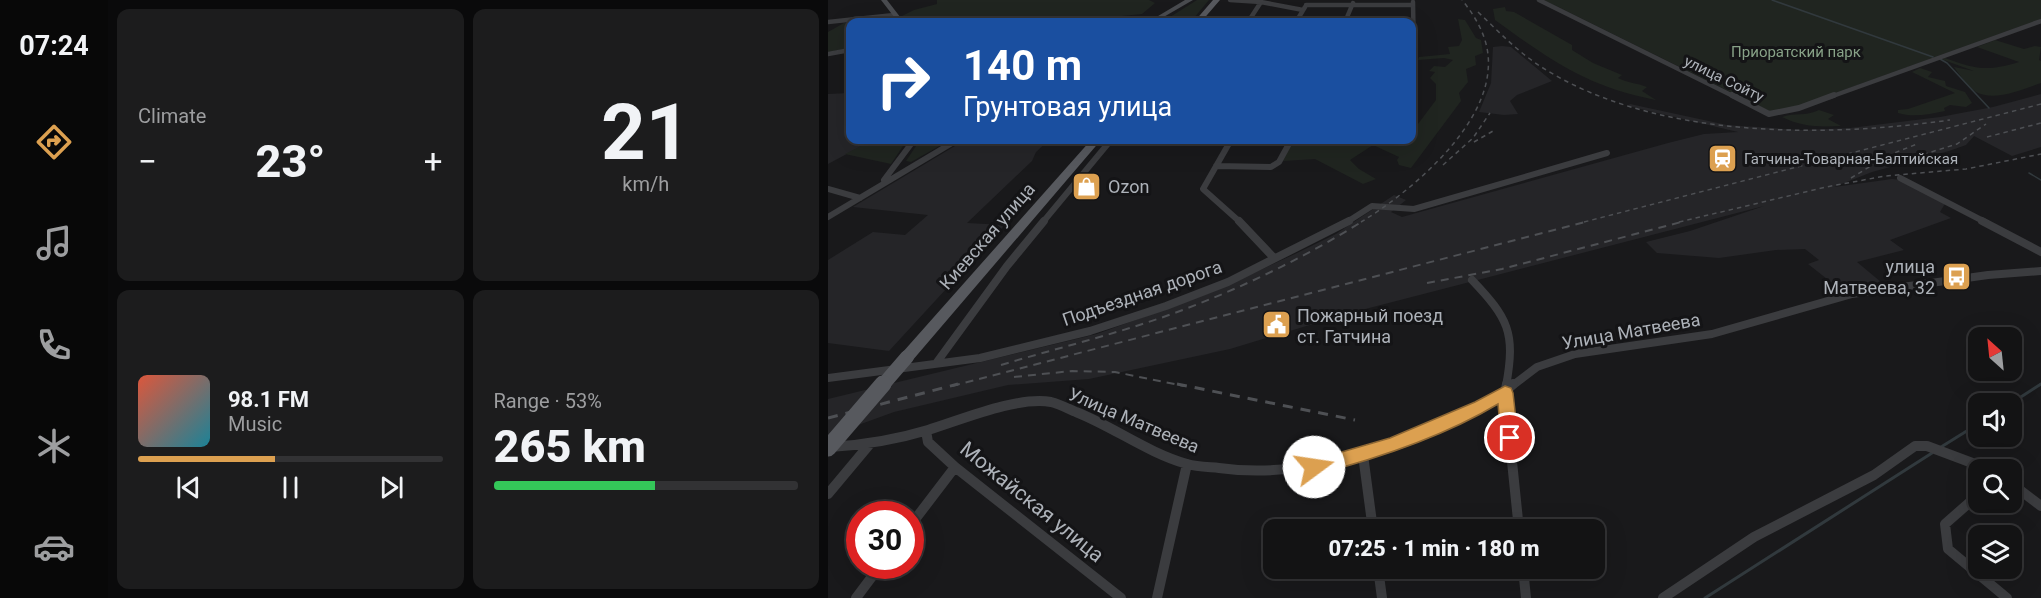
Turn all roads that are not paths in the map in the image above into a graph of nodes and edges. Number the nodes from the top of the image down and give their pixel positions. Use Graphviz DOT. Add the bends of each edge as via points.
graph roads {
  1 [pos="884,0"];
  2 [pos="1190,0"];
  3 [pos="1216,0"];
  4 [pos="1230,0"];
  5 [pos="1539,0"];
  6 [pos="1261,2"];
  7 [pos="1353,3"];
  8 [pos="1413,3"];
  9 [pos="1306,5"];
  10 [pos="894,15"];
  11 [pos="866,18"];
  12 [pos="897,18"];
  13 [pos="1158,18"];
  14 [pos="1200,18"];
  15 [pos="1251,18"];
  16 [pos="1298,18"];
  17 [pos="1347,18"];
  18 [pos="1413,18"];
  19 [pos="846,20"];
  20 [pos="2041,21"];
  21 [pos="828,22"];
  22 [pos="846,51"];
  23 [pos="828,54"];
  24 [pos="911,144"];
  25 [pos="950,144"];
  26 [pos="1093,144"];
  27 [pos="1108,144"];
  28 [pos="1229,144"];
  29 [pos="1288,144"];
  30 [pos="1607,153"];
  31 [pos="1216,166"];
  32 [pos="1900,178"];
  33 [pos="828,189"];
  34 [pos="872,190"];
  35 [pos="860,198"];
  36 [pos="828,217"];
  37 [pos="2041,252"];
  38 [pos="1274,258"];
  39 [pos="2041,271"];
  40 [pos="1472,280"];
  41 [pos="937,362"];
  42 [pos="828,378"];
  43 [pos="1505,393"];
  44 [pos="926,431"];
  45 [pos="868,445"];
  46 [pos="828,447"];
  47 [pos="1363,455"];
  48 [pos="1968,461"];
  49 [pos="1186,464"];
  50 [pos="955,467"];
  51 [pos="2022,492"];
  52 [pos="828,494"];
  53 [pos="1968,504"];
  54 [pos="2041,506"];
  55 [pos="924,508"];
  56 [pos="1372,519"];
  57 [pos="1518,519"];
  58 [pos="870,579"];
  59 [pos="1379,579"];
  60 [pos="1524,579"];
  61 [pos="1526,594"];
  62 [pos="856,598"];
  63 [pos="1120,598"];
  64 [pos="1157,598"];
  65 [pos="1382,598"];
  66 [pos="1663,598"];
  67 [pos="2007,598"];
  1 -- 10 [label="street"];
  2 -- 13 [label="street"];
  3 -- 14 [label="main road"];
  4 -- 6 [label="street"];
  5 -- 20 [label="street, улица Сойту" via="1769,114 1799,108"];
  6 -- 9 [label="street"];
  6 -- 15 [label="street"];
  7 -- 8 [label="street"];
  7 -- 9 [label="street"];
  7 -- 17 [label="street"];
  8 -- 18 [label="street"];
  9 -- 16 [label="street"];
  10 -- 11 [label="street"];
  10 -- 12 [label="street"];
  19 -- 21 [label="street"];
  22 -- 23 [label="street"];
  24 -- 34 [label="street" via="889,175"];
  25 -- 34 [label="street"];
  26 -- 46 [label="main road, Киевская улица, bridge"];
  27 -- 41 [label="street, Киевская улица" via="1007,266"];
  28 -- 31 [label="street"];
  29 -- 31 [label="street" via="1279,162 1271,167"];
  30 -- 38 [label="street, Подъездная дорога" via="1414,209 1372,206 1338,228"];
  31 -- 38 [label="street" via="1203,189"];
  32 -- 37 [label="street"];
  33 -- 35 [label="street"];
  34 -- 35 [label="street"];
  35 -- 36 [label="street"];
  38 -- 41 [label="street, Подъездная дорога" via="1201,293 1090,331 980,358"];
  39 -- 43 [label="street, Улица Матвеева" via="1852,294 1712,334 1575,354 1537,367"];
  40 -- 43 [label="street" via="1499,309 1509,333 1510,366"];
  41 -- 42 [label="street, Подъездная дорога"];
  43 -- 47 [label="street, Улица Матвеева" via="1481,407"];
  43 -- 57 [label="street"];
  44 -- 45 [label="street, Улица Матвеева"];
  44 -- 49 [label="street, Улица Матвеева" via="998,408 1051,402"];
  44 -- 50 [label="street, Можайская улица" via="928,442"];
  45 -- 46 [label="street, Улица Матвеева"];
  45 -- 52 [label="street"];
  47 -- 49 [label="street, Улица Матвеева" via="1314,467 1245,472"];
  47 -- 56 [label="street"];
  48 -- 66 [label="street" via="1927,446 1915,446 1874,475 1754,537"];
  49 -- 64 [label="street"];
  50 -- 55 [label="street"];
  50 -- 63 [label="street, Можайская улица"];
  51 -- 54 [label="street"];
  53 -- 67 [label="street" via="1945,524 1948,549"];
  58 -- 62 [label="street"];
  59 -- 65 [label="street"];
  60 -- 61 [label="street"];
}
